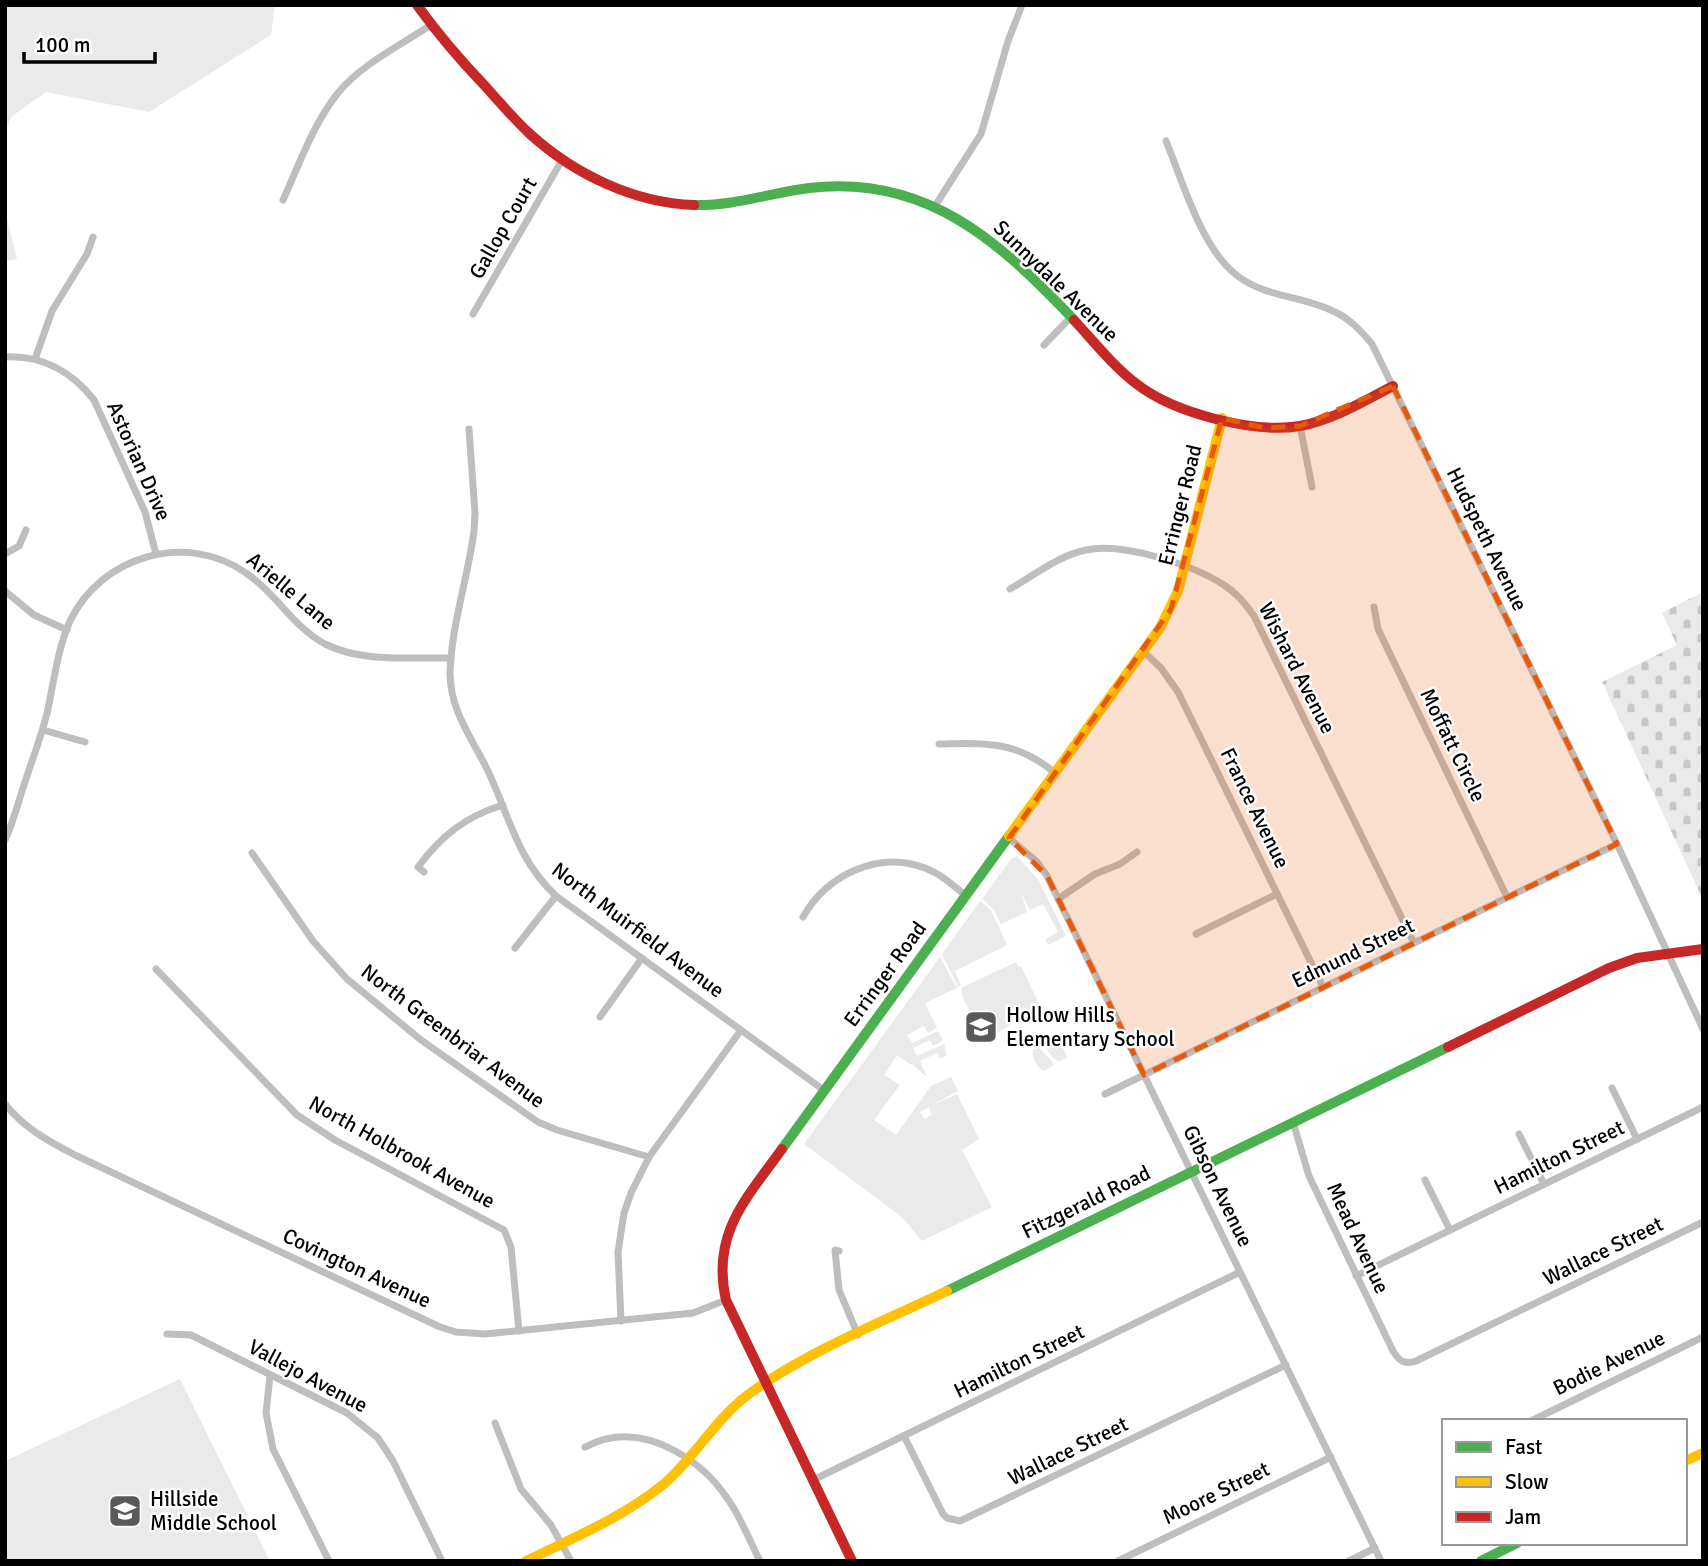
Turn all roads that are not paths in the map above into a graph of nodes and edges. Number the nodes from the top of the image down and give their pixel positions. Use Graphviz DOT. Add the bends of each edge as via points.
graph roads {
  1 [pos="417,5"];
  2 [pos="1022,5"];
  3 [pos="430,25"];
  4 [pos="1166,141"];
  5 [pos="562,160"];
  6 [pos="283,200"];
  7 [pos="935,206"];
  8 [pos="93,237"];
  9 [pos="473,314"];
  10 [pos="1070,318"];
  11 [pos="1044,345"];
  12 [pos="5,357"];
  13 [pos="35,359"];
  14 [pos="1393,386"];
  15 [pos="1222,418"];
  16 [pos="1300,426"];
  17 [pos="469,429"];
  18 [pos="1312,487"];
  19 [pos="26,530"];
  20 [pos="5,554"];
  21 [pos="156,554"];
  22 [pos="1185,567"];
  23 [pos="1010,589"];
  24 [pos="5,591"];
  25 [pos="1374,607"];
  26 [pos="67,630"];
  27 [pos="1144,652"];
  28 [pos="451,658"];
  29 [pos="43,730"];
  30 [pos="85,742"];
  31 [pos="939,744"];
  32 [pos="1055,774"];
  33 [pos="503,805"];
  34 [pos="1009,838"];
  35 [pos="5,841"];
  36 [pos="1617,844"];
  37 [pos="1137,852"];
  38 [pos="252,853"];
  39 [pos="424,872"];
  40 [pos="1278,894"];
  41 [pos="556,896"];
  42 [pos="966,896"];
  43 [pos="1507,897"];
  44 [pos="1058,900"];
  45 [pos="803,917"];
  46 [pos="1196,934"];
  47 [pos="1414,943"];
  48 [pos="515,948"];
  49 [pos="1703,949"];
  50 [pos="1667,952"];
  51 [pos="642,958"];
  52 [pos="156,970"];
  53 [pos="1323,987"];
  54 [pos="600,1017"];
  55 [pos="1703,1029"];
  56 [pos="741,1030"];
  57 [pos="1144,1075"];
  58 [pos="1612,1088"];
  59 [pos="825,1091"];
  60 [pos="1105,1094"];
  61 [pos="5,1104"];
  62 [pos="1703,1107"];
  63 [pos="1293,1122"];
  64 [pos="1519,1135"];
  65 [pos="1637,1139"];
  66 [pos="649,1157"];
  67 [pos="1191,1172"];
  68 [pos="1425,1180"];
  69 [pos="1544,1184"];
  70 [pos="1703,1222"];
  71 [pos="1450,1230"];
  72 [pos="839,1251"];
  73 [pos="1240,1272"];
  74 [pos="1356,1276"];
  75 [pos="726,1300"];
  76 [pos="621,1321"];
  77 [pos="519,1331"];
  78 [pos="167,1334"];
  79 [pos="858,1335"];
  80 [pos="1703,1337"];
  81 [pos="1404,1362"];
  82 [pos="1286,1365"];
  83 [pos="270,1376"];
  84 [pos="766,1382"];
  85 [pos="1535,1419"];
  86 [pos="495,1423"];
  87 [pos="904,1436"];
  88 [pos="585,1447"];
  89 [pos="1703,1453"];
  90 [pos="1331,1457"];
  91 [pos="688,1459"];
  92 [pos="1687,1460"];
  93 [pos="813,1480"];
  94 [pos="563,1543"];
  95 [pos="1375,1548"];
  96 [pos="1494,1548"];
  97 [pos="329,1561"];
  98 [pos="442,1561"];
  99 [pos="526,1561"];
  100 [pos="571,1561"];
  101 [pos="760,1561"];
  102 [pos="852,1561"];
  103 [pos="1118,1561"];
  104 [pos="1349,1561"];
  105 [pos="1381,1561"];
  106 [pos="1481,1561"];
  1 -- 3 [label="street, Sunnydale Avenue"];
  2 -- 7 [label="street" via="981,134"];
  3 -- 5 [label="street, Sunnydale Avenue" via="512,116"];
  3 -- 6 [label="street" via="338,92"];
  4 -- 14 [label="street, Hudspeth Avenue" via="1207,239 1223,263 1256,287 1323,306 1347,319 1372,344"];
  5 -- 7 [label="street, Sunnydale Avenue" via="616,189 675,203 736,203 796,190 859,187 890,191"];
  5 -- 9 [label="street, Gallop Court"];
  7 -- 10 [label="street, Sunnydale Avenue" via="1009,255"];
  8 -- 13 [label="street" via="52,312"];
  10 -- 11 [label="street"];
  10 -- 15 [label="street, Sunnydale Avenue" via="1146,390 1174,405"];
  12 -- 13 [label="street, Astorian Drive"];
  13 -- 21 [label="street, Astorian Drive" via="71,376 94,401 145,512"];
  14 -- 16 [label="street, Sunnydale Avenue" via="1323,420"];
  14 -- 36 [label="street, Hudspeth Avenue"];
  15 -- 16 [label="street, Sunnydale Avenue" via="1265,428"];
  15 -- 22 [label="street, Erringer Road"];
  16 -- 18 [label="street"];
  17 -- 28 [label="street, North Muirfield Avenue" via="474,531"];
  19 -- 20 [label="street" via="19,546"];
  21 -- 26 [label="street, Arielle Lane" via="124,565 98,583"];
  21 -- 28 [label="street, Arielle Lane" via="195,553 231,564 259,582 312,635 340,650 372,657"];
  22 -- 23 [label="street, Wishard Avenue" via="1129,550 1099,548 1073,554"];
  22 -- 27 [label="street, Erringer Road" via="1171,609"];
  22 -- 47 [label="street, Wishard Avenue" via="1226,586 1254,616"];
  24 -- 26 [label="street" via="34,615"];
  25 -- 43 [label="street, Moffatt Circle" via="1378,629"];
  26 -- 29 [label="street, Arielle Lane"];
  27 -- 32 [label="street, Erringer Road"];
  27 -- 40 [label="street, France Avenue" via="1178,692"];
  28 -- 33 [label="street, North Muirfield Avenue" via="455,707"];
  29 -- 30 [label="street"];
  29 -- 35 [label="street, Arielle Lane"];
  31 -- 32 [label="street" via="1007,746 1031,755"];
  32 -- 34 [label="street, Erringer Road"];
  33 -- 39 [label="street" via="473,816 446,834 418,867"];
  33 -- 41 [label="street, North Muirfield Avenue" via="528,863"];
  34 -- 42 [label="street, Erringer Road"];
  34 -- 44 [label="street, Gibson Avenue" via="1037,862"];
  36 -- 43 [label="street, Edmund Street"];
  36 -- 50 [label="street, Hudspeth Avenue"];
  37 -- 44 [label="street"];
  38 -- 66 [label="street, North Greenbriar Avenue" via="330,963 421,1040 538,1122"];
  40 -- 46 [label="street"];
  40 -- 53 [label="street, France Avenue"];
  41 -- 48 [label="street"];
  41 -- 51 [label="street, North Muirfield Avenue"];
  42 -- 45 [label="street" via="926,868 878,863 854,869 834,881"];
  42 -- 59 [label="street, Erringer Road"];
  43 -- 47 [label="street, Edmund Street"];
  44 -- 57 [label="street, Gibson Avenue"];
  47 -- 53 [label="street, Edmund Street"];
  49 -- 50 [label="street, Fitzgerald Road"];
  50 -- 55 [label="street, Hudspeth Avenue"];
  50 -- 63 [label="street, Fitzgerald Road" via="1609,968"];
  51 -- 54 [label="street"];
  51 -- 56 [label="street, North Muirfield Avenue"];
  52 -- 77 [label="street, North Holbrook Avenue" via="297,1115 504,1230 509,1238"];
  53 -- 57 [label="street, Edmund Street"];
  56 -- 59 [label="street, North Muirfield Avenue"];
  56 -- 66 [label="street"];
  57 -- 60 [label="street, Edmund Street"];
  57 -- 67 [label="street, Gibson Avenue"];
  58 -- 65 [label="street"];
  59 -- 75 [label="street, Erringer Road" via="729,1225 720,1262"];
  61 -- 77 [label="street, Covington Avenue" via="26,1126 64,1149 440,1327 472,1334"];
  62 -- 65 [label="street, Hamilton Street"];
  63 -- 67 [label="street, Fitzgerald Road"];
  63 -- 74 [label="street, Mead Avenue" via="1309,1176"];
  64 -- 69 [label="street"];
  65 -- 69 [label="street, Hamilton Street"];
  66 -- 76 [label="street" via="631,1192 620,1233"];
  67 -- 73 [label="street, Gibson Avenue"];
  67 -- 79 [label="street, Fitzgerald Road"];
  68 -- 71 [label="street"];
  69 -- 71 [label="street, Hamilton Street"];
  70 -- 81 [label="street, Wallace Street" via="1416,1361"];
  71 -- 74 [label="street, Hamilton Street"];
  72 -- 79 [label="street" via="835,1250 839,1290"];
  73 -- 82 [label="street, Gibson Avenue"];
  73 -- 87 [label="street, Hamilton Street"];
  74 -- 81 [label="street, Mead Avenue" via="1393,1352"];
  75 -- 76 [label="street, Covington Avenue" via="693,1313"];
  75 -- 84 [label="street, Erringer Road"];
  76 -- 77 [label="street, Covington Avenue"];
  78 -- 83 [label="street, Vallejo Avenue" via="191,1335"];
  79 -- 84 [label="street, Fitzgerald Road"];
  80 -- 85 [label="street, Bodie Avenue"];
  82 -- 87 [label="street, Wallace Street" via="960,1521 943,1514"];
  82 -- 90 [label="street, Gibson Avenue"];
  83 -- 97 [label="street" via="266,1413 273,1449"];
  83 -- 98 [label="street, Vallejo Avenue" via="347,1413 378,1438"];
  84 -- 91 [label="street, Fitzgerald Road" via="724,1415"];
  84 -- 93 [label="street, Erringer Road"];
  86 -- 94 [label="street" via="521,1489"];
  87 -- 93 [label="street, Hamilton Street"];
  88 -- 91 [label="street" via="605,1438 637,1438"];
  89 -- 92 [label="street"];
  90 -- 95 [label="street, Gibson Avenue"];
  90 -- 103 [label="street, Moore Street"];
  91 -- 94 [label="street, Fitzgerald Road" via="638,1503"];
  91 -- 101 [label="street" via="726,1496"];
  93 -- 102 [label="street, Erringer Road"];
  94 -- 99 [label="street, Fitzgerald Road"];
  94 -- 100 [label="street"];
  95 -- 104 [label="street"];
  95 -- 105 [label="street, Gibson Avenue"];
  96 -- 106 [label="street"];
}
